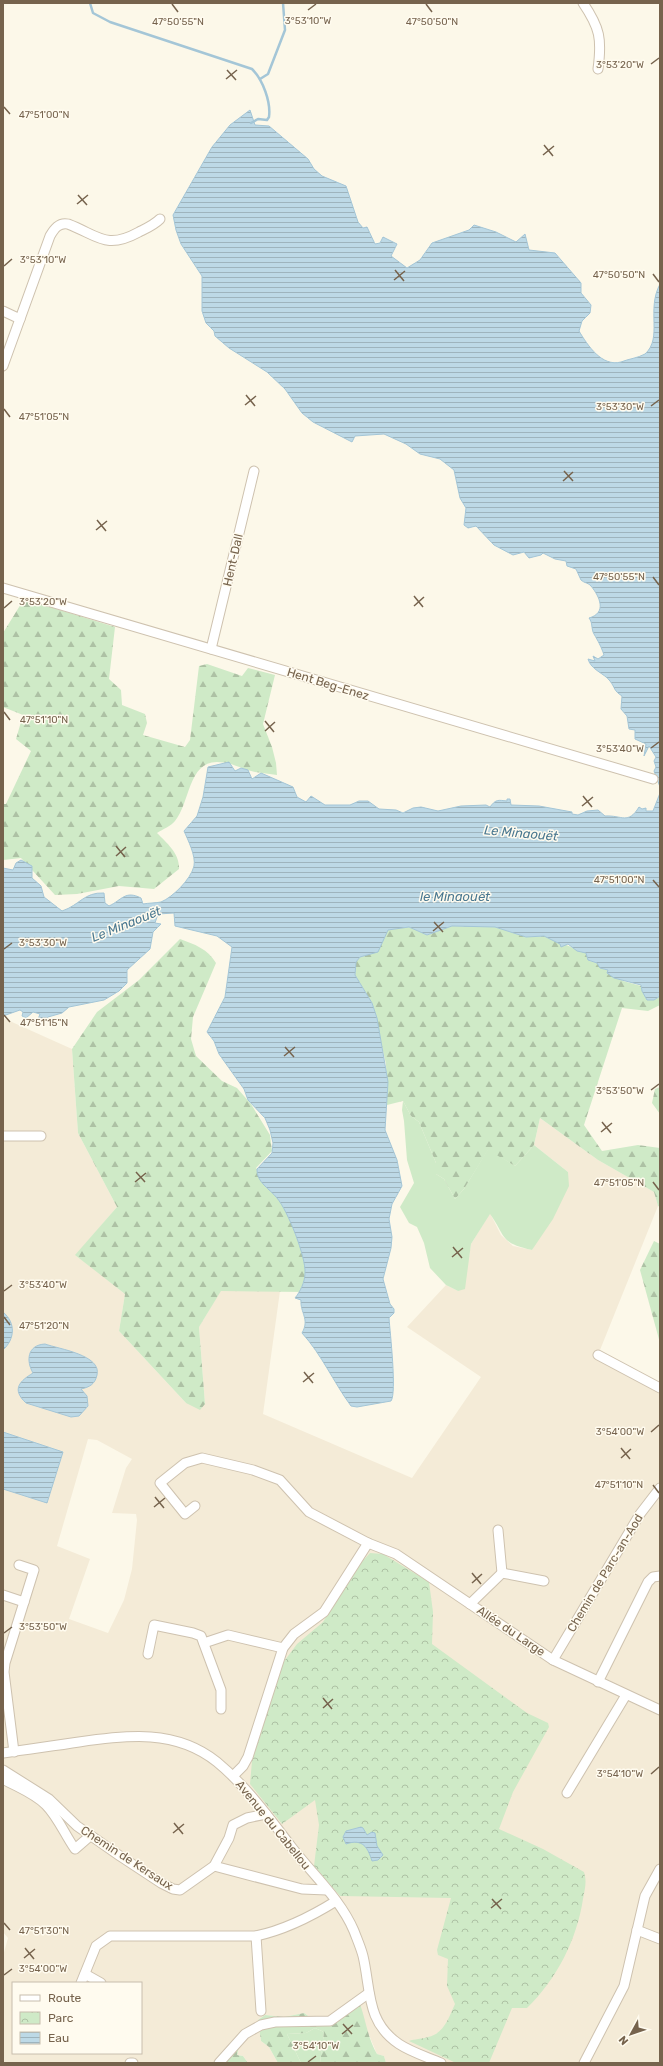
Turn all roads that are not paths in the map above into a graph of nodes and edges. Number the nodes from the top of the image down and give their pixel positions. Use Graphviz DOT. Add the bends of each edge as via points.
graph roads {
  1 [pos="583,3"];
  2 [pos="598,69"];
  3 [pos="160,218"];
  4 [pos="3,311"];
  5 [pos="20,318"];
  6 [pos="3,366"];
  7 [pos="254,471"];
  8 [pos="3,588"];
  9 [pos="211,649"];
  10 [pos="653,779"];
  11 [pos="3,1136"];
  12 [pos="41,1136"];
  13 [pos="598,1355"];
  14 [pos="660,1388"];
  15 [pos="660,1488"];
  16 [pos="195,1506"];
  17 [pos="498,1530"];
  18 [pos="368,1544"];
  19 [pos="20,1565"];
  20 [pos="502,1573"];
  21 [pos="660,1576"];
  22 [pos="544,1581"];
  23 [pos="3,1595"];
  24 [pos="24,1602"];
  25 [pos="470,1604"];
  26 [pos="204,1643"];
  27 [pos="283,1648"];
  28 [pos="148,1654"];
  29 [pos="554,1660"];
  30 [pos="598,1682"];
  31 [pos="626,1695"];
  32 [pos="220,1709"];
  33 [pos="660,1710"];
  34 [pos="14,1752"];
  35 [pos="3,1753"];
  36 [pos="3,1770"];
  37 [pos="233,1776"];
  38 [pos="3,1779"];
  39 [pos="567,1793"];
  40 [pos="266,1814"];
  41 [pos="90,1836"];
  42 [pos="214,1866"];
  43 [pos="660,1869"];
  44 [pos="327,1890"];
  45 [pos="336,1900"];
  46 [pos="637,1930"];
  47 [pos="256,1936"];
  48 [pos="660,1939"];
  49 [pos="85,1974"];
  50 [pos="81,1982"];
  51 [pos="99,1982"];
  52 [pos="369,1993"];
  53 [pos="261,2011"];
  54 [pos="218,2063"];
  55 [pos="441,2063"];
  56 [pos="584,2063"];
  1 -- 2 [label="street" via="596,21 600,41"];
  3 -- 5 [label="street" via="156,223 128,238 116,241 106,240 68,224 57,226 50,236"];
  4 -- 5 [label="street"];
  5 -- 6 [label="street"];
  7 -- 9 [label="street, Hent-Dall"];
  8 -- 9 [label="street, Hent Beg-Enez"];
  9 -- 10 [label="street, Hent Beg-Enez"];
  11 -- 12 [label="street"];
  13 -- 14 [label="street"];
  15 -- 29 [label="street, Chemin de Parc-an-Aod" via="640,1514"];
  16 -- 18 [label="street, Allée du Large" via="185,1514 160,1483 184,1463 202,1458 253,1470 280,1480 309,1512"];
  17 -- 20 [label="street"];
  18 -- 25 [label="street, Allée du Large" via="396,1554"];
  18 -- 27 [label="street" via="324,1612 294,1634"];
  19 -- 24 [label="street" via="34,1570"];
  20 -- 22 [label="street"];
  20 -- 25 [label="street"];
  21 -- 30 [label="street" via="653,1577 648,1582"];
  23 -- 24 [label="street"];
  24 -- 34 [label="street" via="4,1672"];
  25 -- 29 [label="street, Allée du Large"];
  26 -- 27 [label="street" via="228,1635"];
  26 -- 28 [label="street" via="201,1636 193,1633 154,1625"];
  26 -- 32 [label="street" via="222,1690"];
  27 -- 37 [label="street" via="248,1757"];
  29 -- 30 [label="street, Allée du Large"];
  30 -- 31 [label="street, Allée du Large"];
  31 -- 33 [label="street, Allée du Large"];
  31 -- 39 [label="street"];
  34 -- 35 [label="street, Avenue du Cabellou"];
  34 -- 37 [label="street, Avenue du Cabellou" via="110,1738 158,1736 190,1745 211,1757"];
  36 -- 41 [label="street, Chemin de Kersaux" via="50,1799"];
  37 -- 40 [label="street, Avenue du Cabellou"];
  38 -- 41 [label="street" via="46,1805 75,1849"];
  40 -- 42 [label="street" via="247,1818 233,1826 230,1838"];
  40 -- 44 [label="street, Avenue du Cabellou"];
  41 -- 42 [label="street, Chemin de Kersaux" via="176,1890 180,1890"];
  42 -- 44 [label="street" via="302,1889"];
  43 -- 46 [label="street" via="645,1896"];
  44 -- 45 [label="street, Avenue du Cabellou"];
  45 -- 47 [label="street" via="318,1912"];
  45 -- 52 [label="street, Avenue du Cabellou" via="353,1929 363,1955"];
  46 -- 48 [label="street"];
  46 -- 56 [label="street" via="624,1986"];
  47 -- 49 [label="street" via="110,1936 96,1946"];
  47 -- 53 [label="street"];
  49 -- 50 [label="street"];
  49 -- 51 [label="street"];
  52 -- 54 [label="street" via="330,2021 275,2022 261,2025 245,2034"];
  52 -- 55 [label="street, Avenue du Cabellou" via="375,2019 390,2038"];
}
